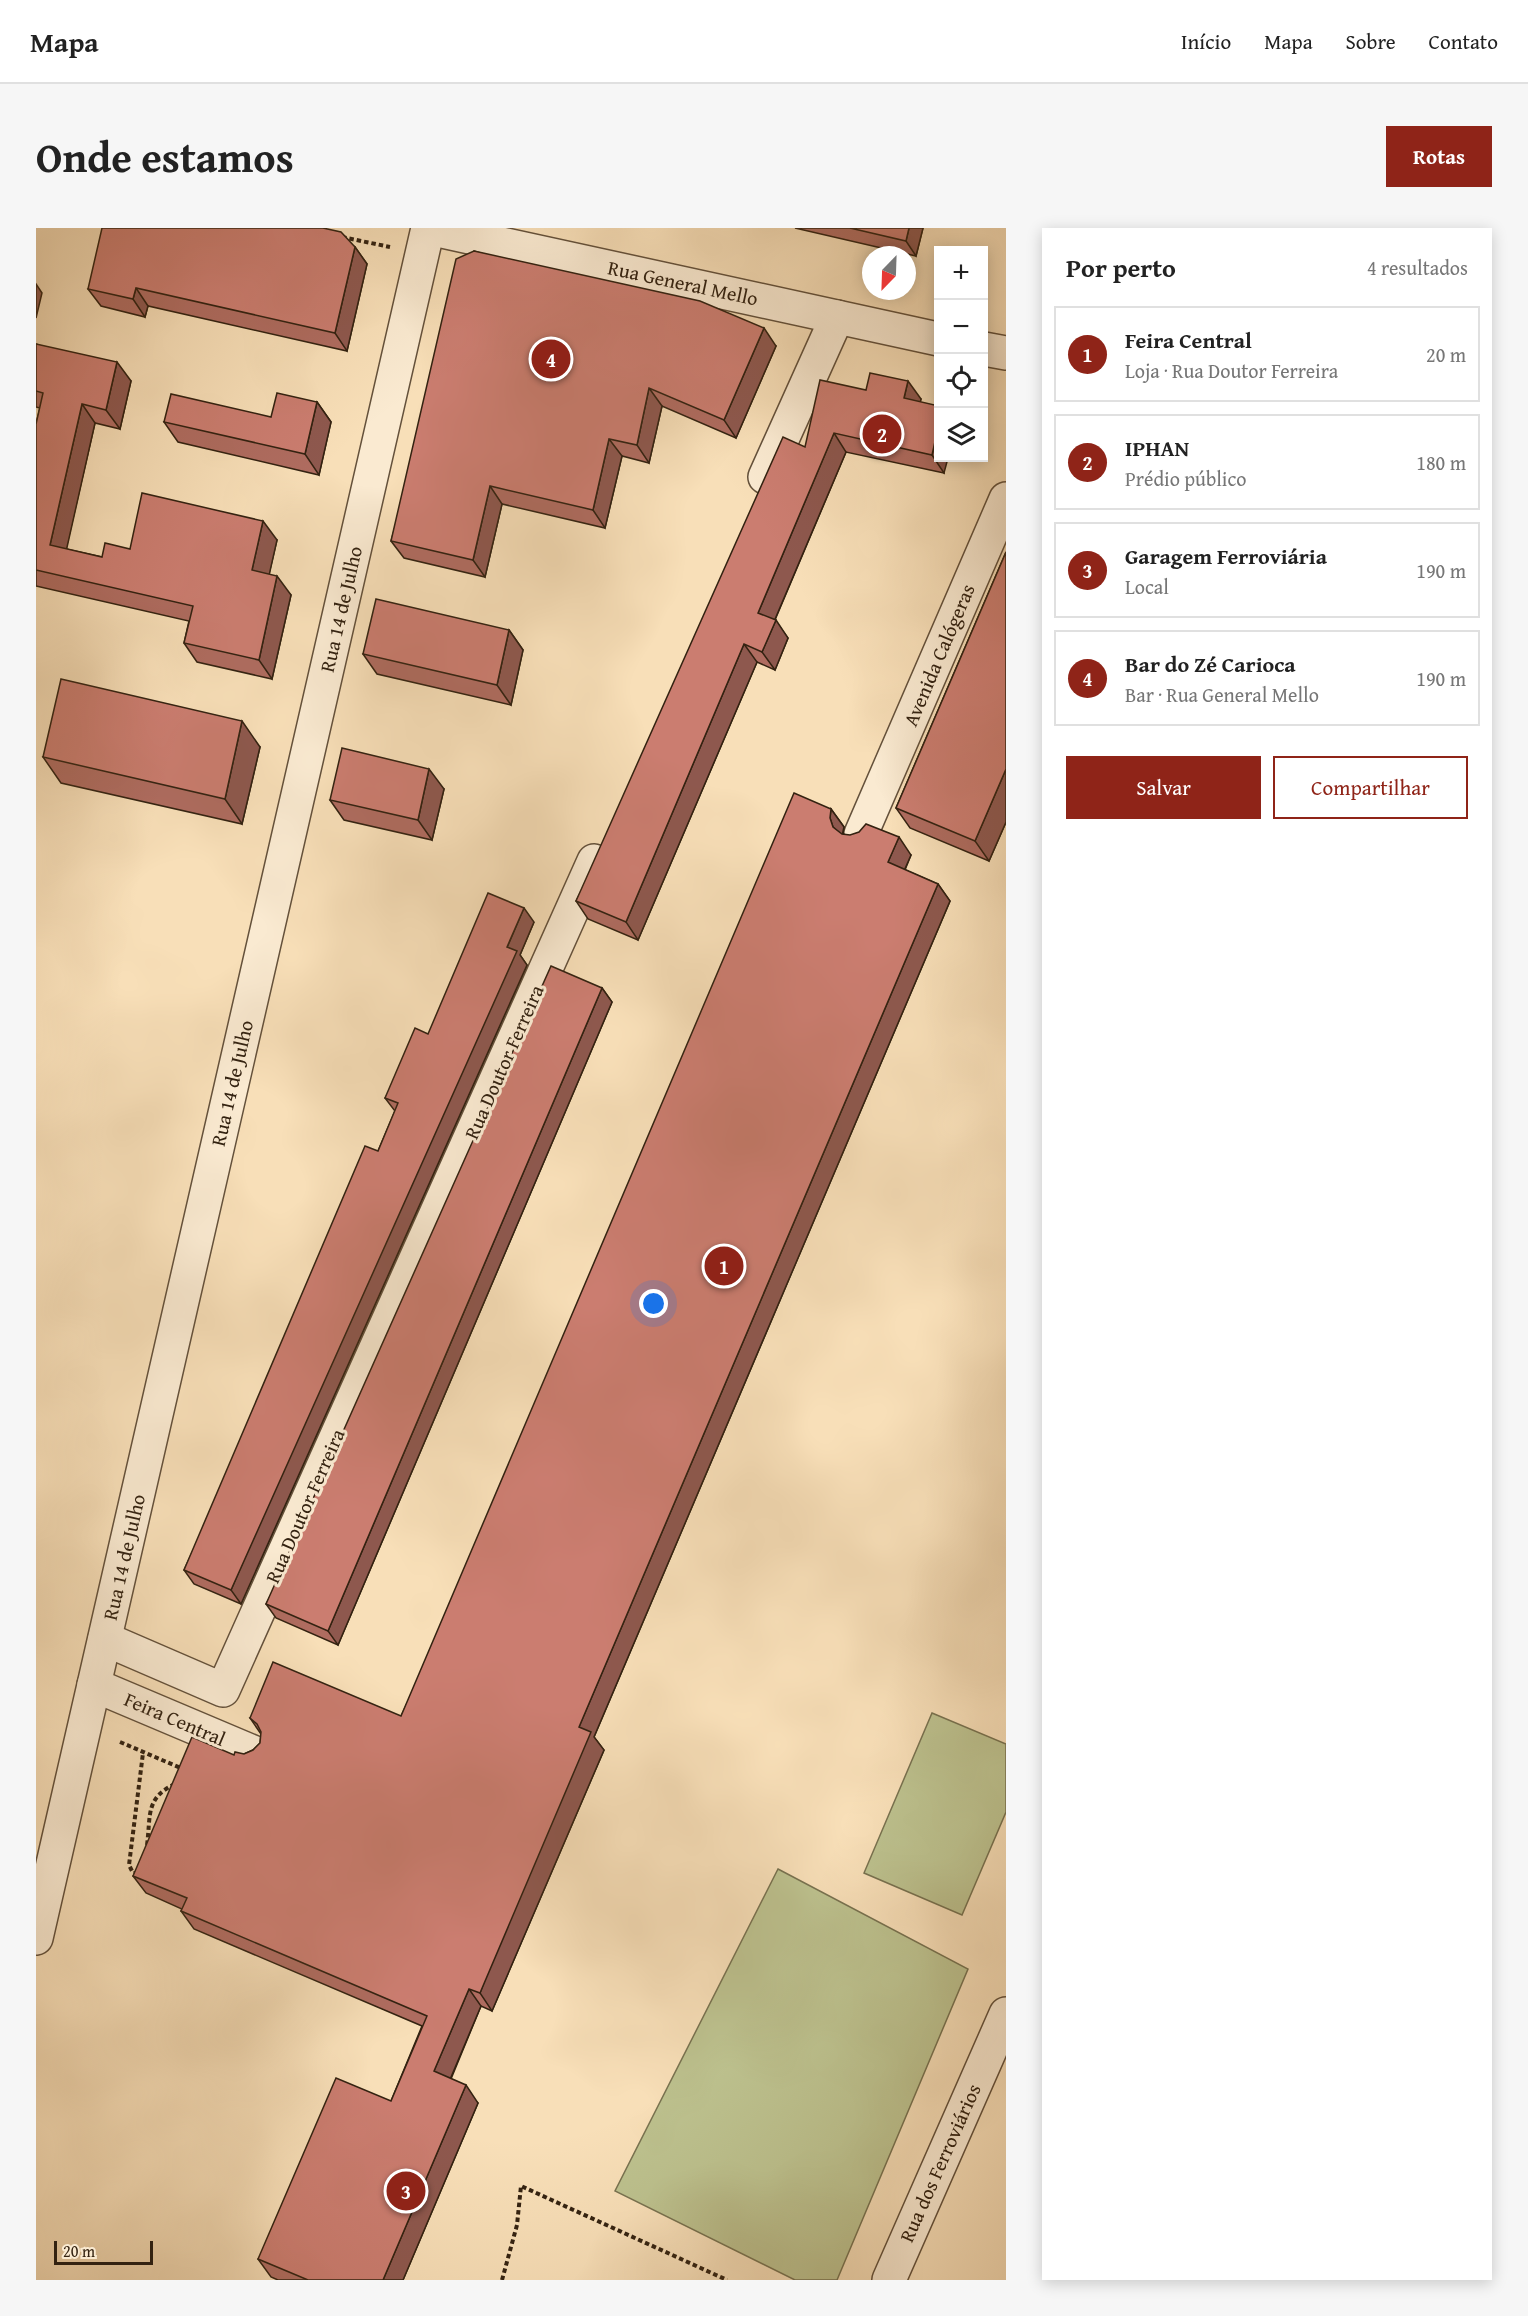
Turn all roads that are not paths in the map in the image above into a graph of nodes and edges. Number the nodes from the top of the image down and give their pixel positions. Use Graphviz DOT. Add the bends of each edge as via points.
graph roads {
  1 [pos="428,228"];
  2 [pos="837,317"];
  3 [pos="934,338"];
  4 [pos="988,350"];
  5 [pos="1006,353"];
  6 [pos="1006,499"];
  7 [pos="754,502"];
  8 [pos="866,823"];
  9 [pos="608,829"];
  10 [pos="105,1640"];
  11 [pos="94,1685"];
  12 [pos="255,1753"];
  13 [pos="36,1938"];
  14 [pos="1006,2014"];
  15 [pos="890,2280"];
  1 -- 2 [label="street, Rua General Mello"];
  1 -- 10 [label="street, Rua 14 de Julho"];
  2 -- 3 [label="street, Rua General Mello"];
  2 -- 7 [label="street"];
  4 -- 5 [label="street"];
  6 -- 8 [label="street, Avenida Calógeras"];
  9 -- 10 [label="street, Rua Doutor Ferreira" via="223,1690"];
  10 -- 11 [label="street, Rua 14 de Julho"];
  11 -- 12 [label="street, Feira Central"];
  11 -- 13 [label="street, Rua 14 de Julho"];
  14 -- 15 [label="street, Rua dos Ferroviários"];
}
